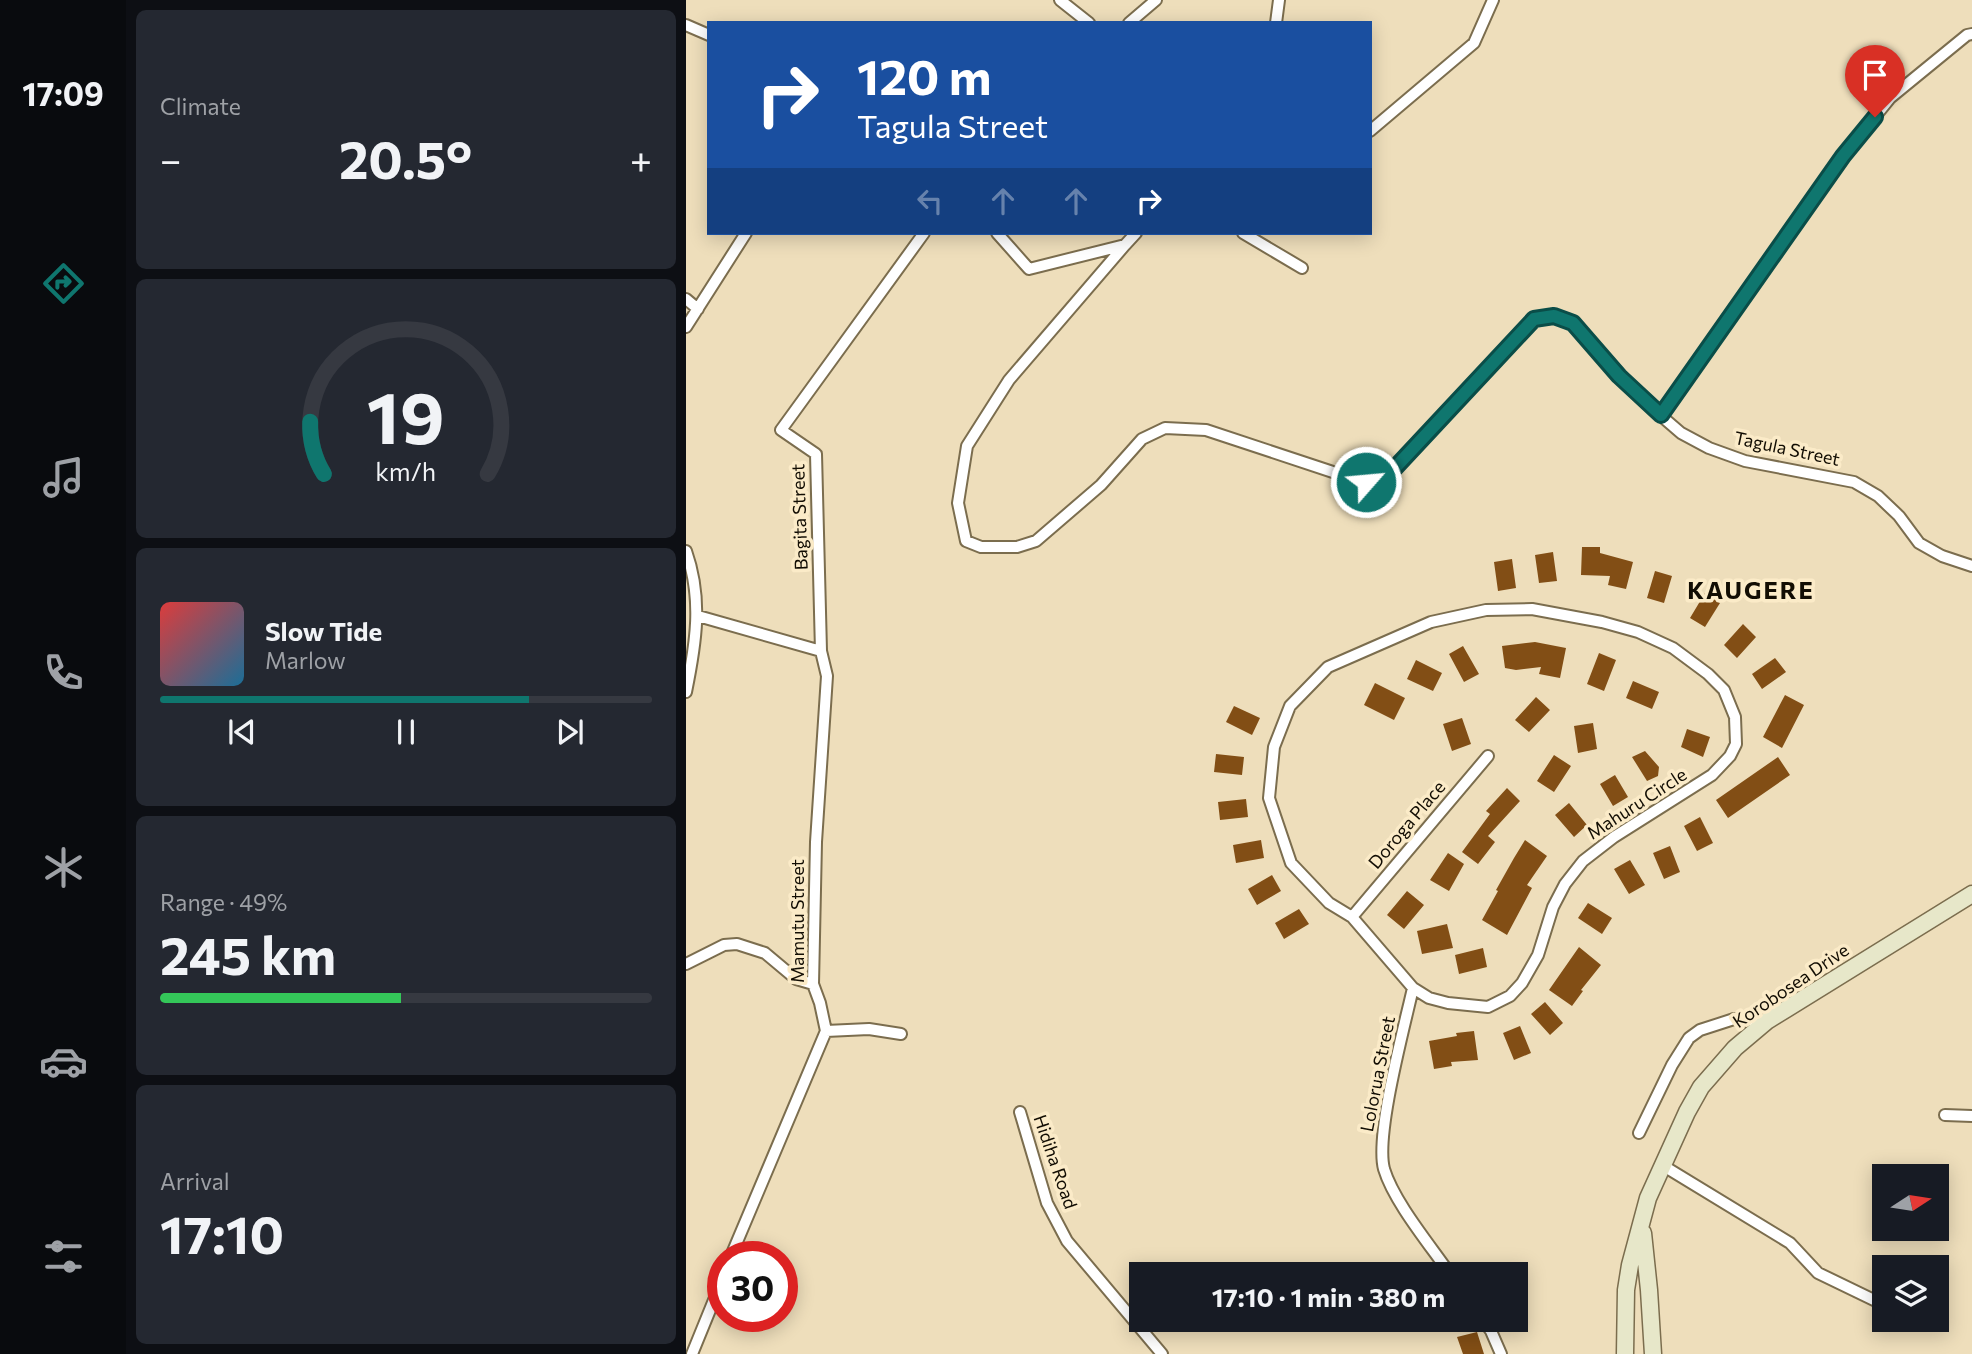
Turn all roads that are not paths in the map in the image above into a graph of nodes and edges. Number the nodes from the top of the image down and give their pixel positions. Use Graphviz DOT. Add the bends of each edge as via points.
graph roads {
  1 [pos="1060,0"];
  2 [pos="1156,0"];
  3 [pos="1279,0"];
  4 [pos="1493,0"];
  5 [pos="1087,21"];
  6 [pos="1131,21"];
  7 [pos="1276,21"];
  8 [pos="690,27"];
  9 [pos="1972,34"];
  10 [pos="707,35"];
  11 [pos="686,39"];
  12 [pos="1372,129"];
  13 [pos="745,235"];
  14 [pos="923,235"];
  15 [pos="999,235"];
  16 [pos="1134,235"];
  17 [pos="1245,235"];
  18 [pos="1125,245"];
  19 [pos="1302,268"];
  20 [pos="686,299"];
  21 [pos="698,309"];
  22 [pos="686,327"];
  23 [pos="1661,415"];
  24 [pos="686,551"];
  25 [pos="1972,566"];
  26 [pos="698,616"];
  27 [pos="821,651"];
  28 [pos="686,692"];
  29 [pos="1488,756"];
  30 [pos="1972,894"];
  31 [pos="1352,917"];
  32 [pos="686,964"];
  33 [pos="813,984"];
  34 [pos="1413,988"];
  35 [pos="1767,1021"];
  36 [pos="826,1031"];
  37 [pos="901,1034"];
  38 [pos="1020,1112"];
  39 [pos="1945,1115"];
  40 [pos="1972,1116"];
  41 [pos="1639,1133"];
  42 [pos="1662,1165"];
  43 [pos="1642,1227"];
  44 [pos="737,1241"];
  45 [pos="1442,1262"];
  46 [pos="1872,1299"];
  47 [pos="707,1317"];
  48 [pos="1491,1332"];
  49 [pos="692,1354"];
  50 [pos="1162,1354"];
  51 [pos="1501,1354"];
  52 [pos="1625,1354"];
  53 [pos="1653,1354"];
  1 -- 5 [label="street"];
  2 -- 6 [label="street"];
  3 -- 7 [label="street"];
  4 -- 12 [label="street" via="1474,43"];
  8 -- 10 [label="street"];
  8 -- 11 [label="street"];
  9 -- 23 [label="street" via="1890,98 1843,156"];
  13 -- 21 [label="street"];
  14 -- 27 [label="street, Bagita Street" via="781,430 816,454"];
  15 -- 18 [label="street" via="1029,269"];
  16 -- 18 [label="street"];
  17 -- 19 [label="street"];
  18 -- 23 [label="street, Tagula Street" via="1009,380 967,446 958,503 966,541 981,547 1017,547 1036,541 1101,485 1142,439 1165,428 1206,430 1357,480 1383,477 1534,319 1554,316 1573,323"];
  20 -- 21 [label="street"];
  21 -- 22 [label="street"];
  23 -- 25 [label="street, Tagula Street" via="1681,433 1745,461 1854,482 1878,496 1919,543"];
  24 -- 26 [label="street"];
  26 -- 27 [label="street"];
  26 -- 28 [label="street"];
  27 -- 33 [label="street, Mamutu Street" via="827,676"];
  29 -- 31 [label="street, Doroga Place"];
  30 -- 35 [label="main road, Korobosea Drive"];
  31 -- 34 [label="street, Mahuru Circle"];
  31 -- 34 [label="street, Mahuru Circle" via="1329,903 1291,863 1269,798 1274,747 1290,706 1328,667 1431,622 1486,610 1532,609 1638,632 1673,648 1724,690 1735,717 1736,744 1730,756 1704,782 1583,861 1553,908 1538,955 1510,996 1488,1007 1466,1006 1429,998"];
  32 -- 33 [label="street" via="724,945 737,944 765,953 796,979"];
  33 -- 36 [label="street, Mamutu Street"];
  34 -- 45 [label="street, Lolorua Street" via="1382,1155 1398,1198"];
  35 -- 41 [label="street" via="1734,1019 1689,1038"];
  35 -- 42 [label="main road, Korobosea Drive" via="1735,1048 1701,1087"];
  36 -- 37 [label="street"];
  36 -- 44 [label="street"];
  38 -- 50 [label="street, Hidiha Road" via="1047,1203 1067,1241"];
  39 -- 40 [label="street"];
  42 -- 43 [label="main road, Korobosea Drive"];
  42 -- 46 [label="street" via="1790,1243 1818,1273"];
  43 -- 52 [label="main road, Korobosea Drive" via="1626,1290"];
  43 -- 53 [label="main road, Korobosea Drive"];
  47 -- 49 [label="street"];
  48 -- 51 [label="street"];
}
